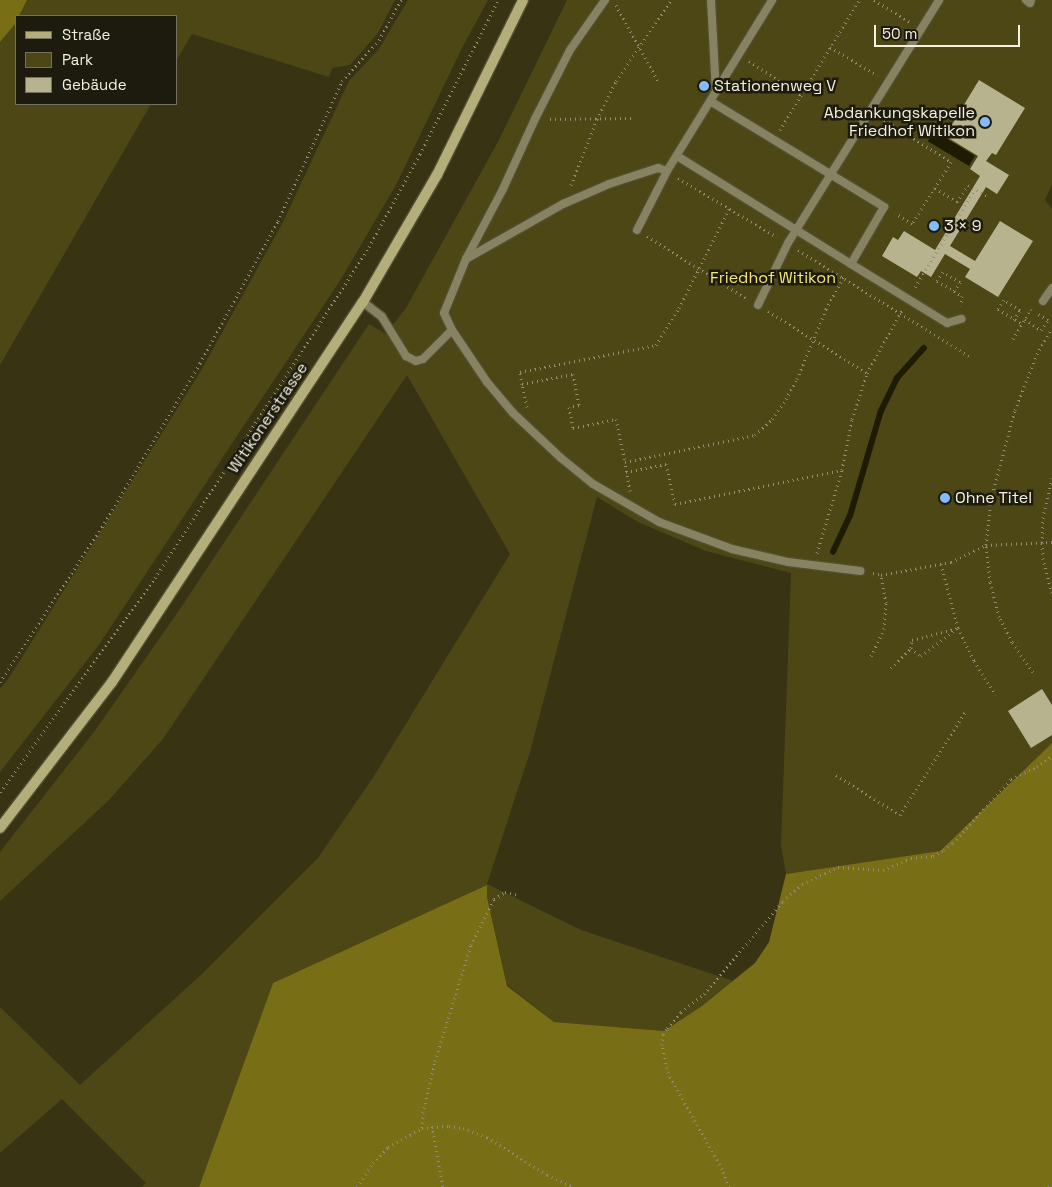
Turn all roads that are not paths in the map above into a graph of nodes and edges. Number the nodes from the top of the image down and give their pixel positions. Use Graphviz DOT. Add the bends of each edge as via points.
graph roads {
  1 [pos="522,0"];
  2 [pos="605,0"];
  3 [pos="711,0"];
  4 [pos="772,0"];
  5 [pos="939,0"];
  6 [pos="1026,0"];
  7 [pos="1031,0"];
  8 [pos="716,92"];
  9 [pos="710,100"];
  10 [pos="677,156"];
  11 [pos="667,171"];
  12 [pos="831,174"];
  13 [pos="637,230"];
  14 [pos="796,230"];
  15 [pos="466,259"];
  16 [pos="851,264"];
  17 [pos="1052,288"];
  18 [pos="1044,301"];
  19 [pos="363,302"];
  20 [pos="758,305"];
  21 [pos="961,319"];
  22 [pos="452,330"];
  23 [pos="860,571"];
  24 [pos="0,828"];
  1 -- 19 [label="main road, Witikonerstrasse" via="437,175"];
  2 -- 15 [label="lane" via="570,50"];
  3 -- 8 [label="lane"];
  4 -- 8 [label="lane"];
  5 -- 12 [label="lane"];
  6 -- 7 [label="lane" via="1030,3"];
  8 -- 9 [label="lane"];
  9 -- 10 [label="lane"];
  9 -- 12 [label="lane"];
  10 -- 11 [label="lane"];
  10 -- 14 [label="lane"];
  11 -- 13 [label="lane"];
  11 -- 15 [label="lane" via="658,168 608,184 563,204"];
  12 -- 14 [label="lane"];
  12 -- 16 [label="lane" via="884,206"];
  14 -- 16 [label="lane"];
  14 -- 20 [label="lane"];
  15 -- 22 [label="lane" via="444,313"];
  16 -- 21 [label="lane" via="947,323"];
  17 -- 18 [label="lane"];
  19 -- 22 [label="lane" via="382,317 406,356 416,361 423,359"];
  19 -- 24 [label="main road, Witikonerstrasse" via="112,682"];
  22 -- 23 [label="lane" via="487,382 532,433 593,484 659,522 732,550 788,562"];
}
